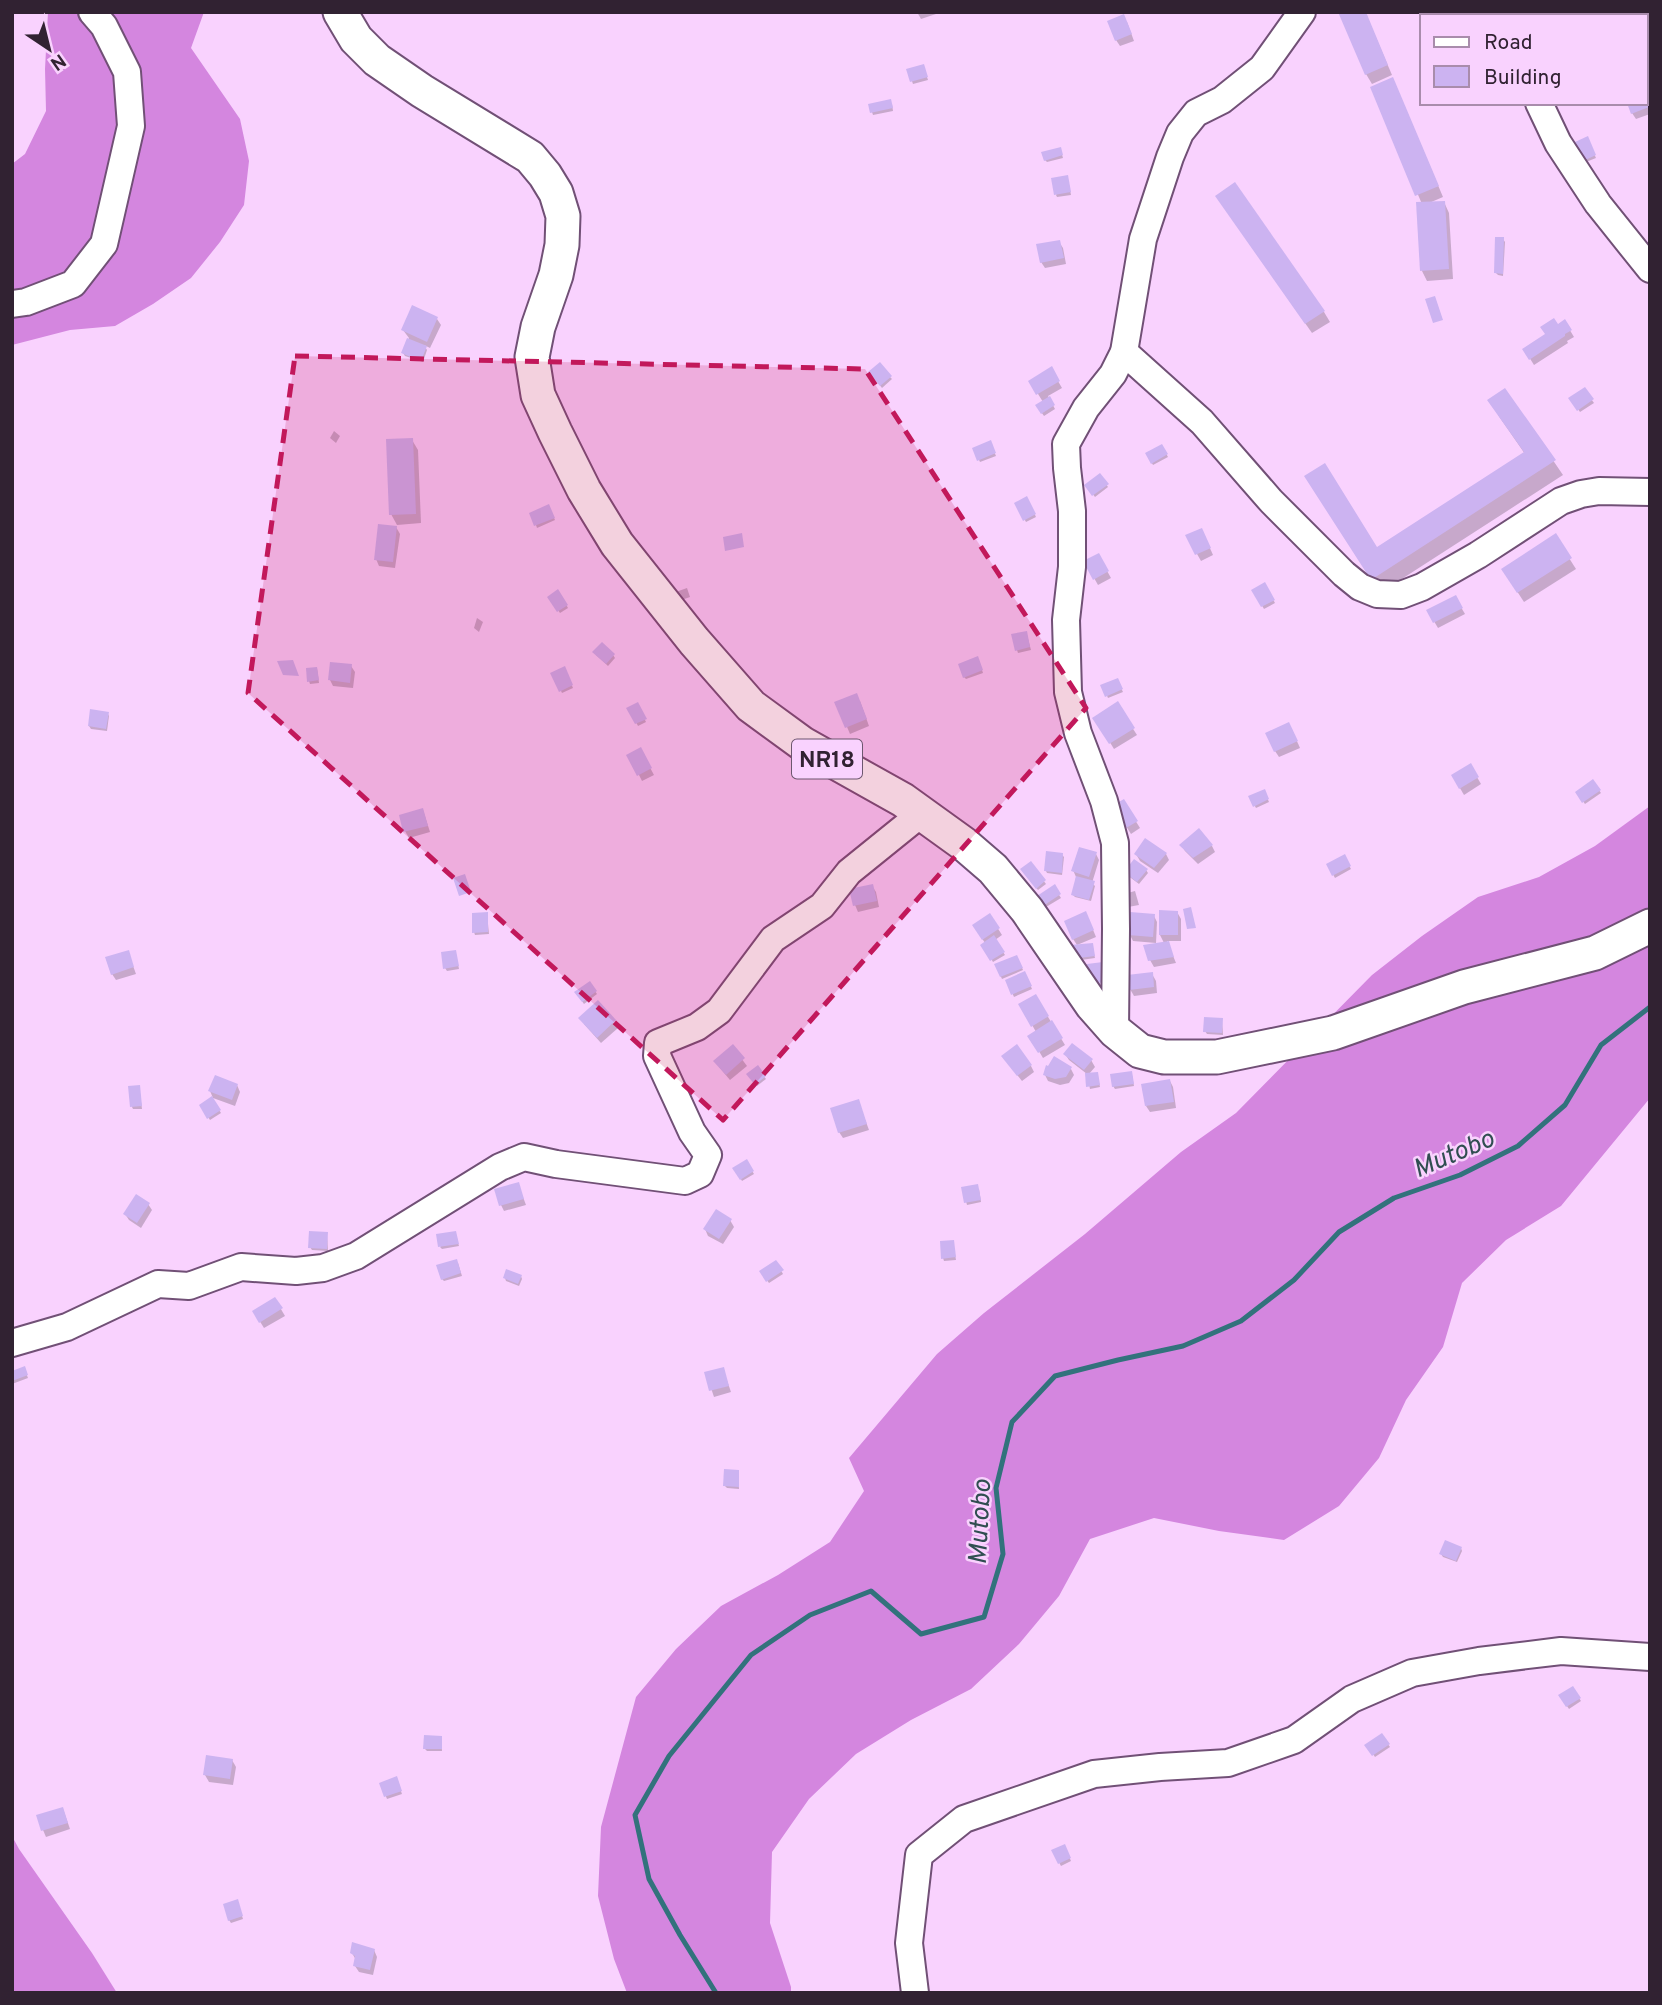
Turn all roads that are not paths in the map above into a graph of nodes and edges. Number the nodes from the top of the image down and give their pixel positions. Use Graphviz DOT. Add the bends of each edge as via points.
graph roads {
  1 [pos="92,12"];
  2 [pos="340,12"];
  3 [pos="1302,12"];
  4 [pos="1540,105"];
  5 [pos="1650,269"];
  6 [pos="12,304"];
  7 [pos="1124,352"];
  8 [pos="1650,492"];
  9 [pos="922,813"];
  10 [pos="1650,926"];
  11 [pos="1115,1031"];
  12 [pos="12,1343"];
  13 [pos="1650,1657"];
  14 [pos="915,1993"];
  1 -- 6 [label="street" via="127,72 131,126 104,244 73,284"];
  2 -- 9 [label="main road, NR18" via="356,39 377,60 530,157 556,193 563,216 562,245 531,356 538,395 584,490 617,544 751,706 803,744"];
  3 -- 7 [label="street" via="1262,68 1222,100 1196,113 1180,133 1143,239"];
  4 -- 5 [label="street" via="1558,143 1598,204"];
  7 -- 8 [label="street" via="1202,422 1271,501 1344,574 1377,594 1401,595 1422,587 1561,501 1599,491"];
  7 -- 11 [label="street" via="1066,444 1072,525 1066,620 1068,692 1115,843"];
  9 -- 11 [label="main road, NR18" via="993,869"];
  9 -- 12 [label="street" via="849,872 822,906 773,939 719,1011 697,1027 658,1042 657,1056 692,1132 708,1155 700,1174 685,1181 524,1157 500,1167 356,1256 323,1268 241,1267 189,1286 158,1284 67,1326"];
  10 -- 11 [label="main road, NR18" via="1595,953 1464,987 1333,1033 1217,1057 1164,1057 1140,1051"];
  13 -- 14 [label="street" via="1561,1651 1412,1673 1352,1699 1294,1740 1228,1763 1094,1774 964,1819 919,1855 909,1943"];
}
